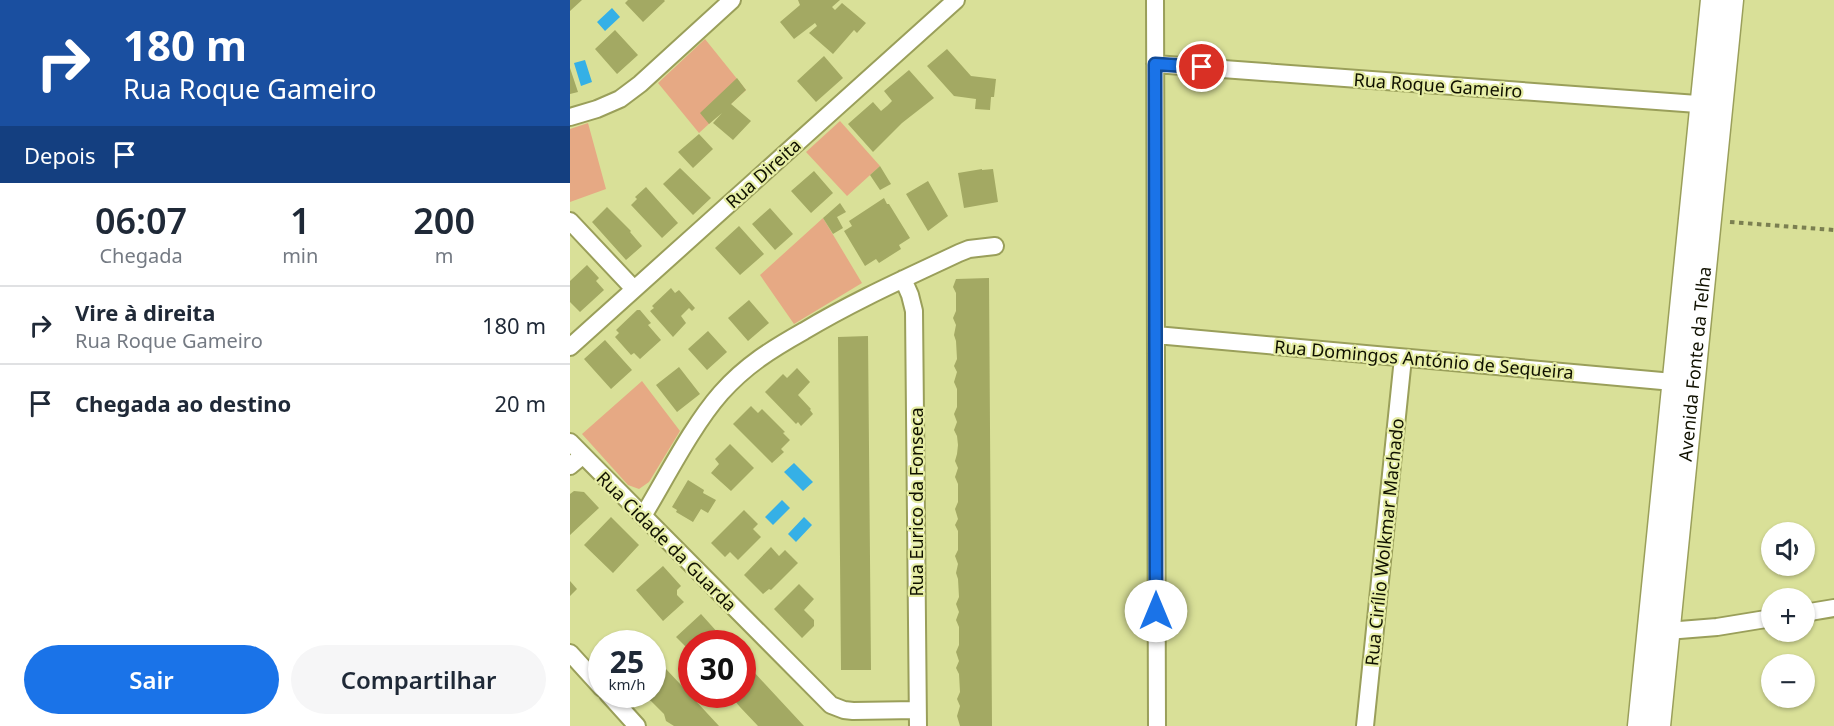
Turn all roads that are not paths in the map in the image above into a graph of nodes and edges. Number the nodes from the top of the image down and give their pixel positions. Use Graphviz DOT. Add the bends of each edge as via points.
graph roads {
  1 [pos="732,0"];
  2 [pos="956,0"];
  3 [pos="1155,0"];
  4 [pos="1713,0"];
  5 [pos="1731,0"];
  6 [pos="1155,64"];
  7 [pos="1712,106"];
  8 [pos="570,117"];
  9 [pos="570,221"];
  10 [pos="995,246"];
  11 [pos="903,279"];
  12 [pos="634,289"];
  13 [pos="1156,335"];
  14 [pos="570,347"];
  15 [pos="1403,358"];
  16 [pos="1683,383"];
  17 [pos="570,442"];
  18 [pos="576,461"];
  19 [pos="643,516"];
  20 [pos="1834,608"];
  21 [pos="1815,611"];
  22 [pos="1761,620"];
  23 [pos="1667,631"];
  24 [pos="571,657"];
  25 [pos="588,673"];
  26 [pos="621,708"];
  27 [pos="917,718"];
  28 [pos="637,726"];
  29 [pos="1157,726"];
  30 [pos="1365,726"];
  31 [pos="1640,726"];
  32 [pos="1658,726"];
  1 -- 8 [label="street" via="620,99"];
  2 -- 12 [label="street, Rua Direita"];
  3 -- 6 [label="street"];
  4 -- 7 [label="main road, Avenida Fonte da Telha"];
  5 -- 7 [label="main road, Avenida Fonte da Telha"];
  6 -- 7 [label="street, Rua Roque Gameiro"];
  6 -- 13 [label="street"];
  7 -- 16 [label="main road, Avenida Fonte da Telha"];
  7 -- 16 [label="main road, Avenida Fonte da Telha" via="1709,221"];
  9 -- 12 [label="street"];
  10 -- 11 [label="street" via="969,249"];
  11 -- 19 [label="street" via="835,312 742,371 708,409"];
  11 -- 27 [label="street, Rua Eurico da Fonseca" via="914,311"];
  12 -- 14 [label="street, Rua Direita"];
  13 -- 15 [label="street, Rua Domingos António de Sequeira"];
  13 -- 29 [label="street"];
  15 -- 16 [label="street, Rua Domingos António de Sequeira"];
  15 -- 30 [label="street, Rua Cirílio Wolkmar Machado"];
  16 -- 23 [label="main road, Avenida Fonte da Telha"];
  16 -- 31 [label="main road, Avenida Fonte da Telha"];
  17 -- 18 [label="street, Rua Cidade da Guarda"];
  18 -- 19 [label="street, Rua Cidade da Guarda"];
  19 -- 27 [label="street, Rua Cidade da Guarda" via="831,705 844,710"];
  20 -- 21 [label="street"];
  22 -- 23 [label="street"];
  23 -- 32 [label="main road, Avenida Fonte da Telha"];
  24 -- 25 [label="street"];
  26 -- 28 [label="street"];
}
